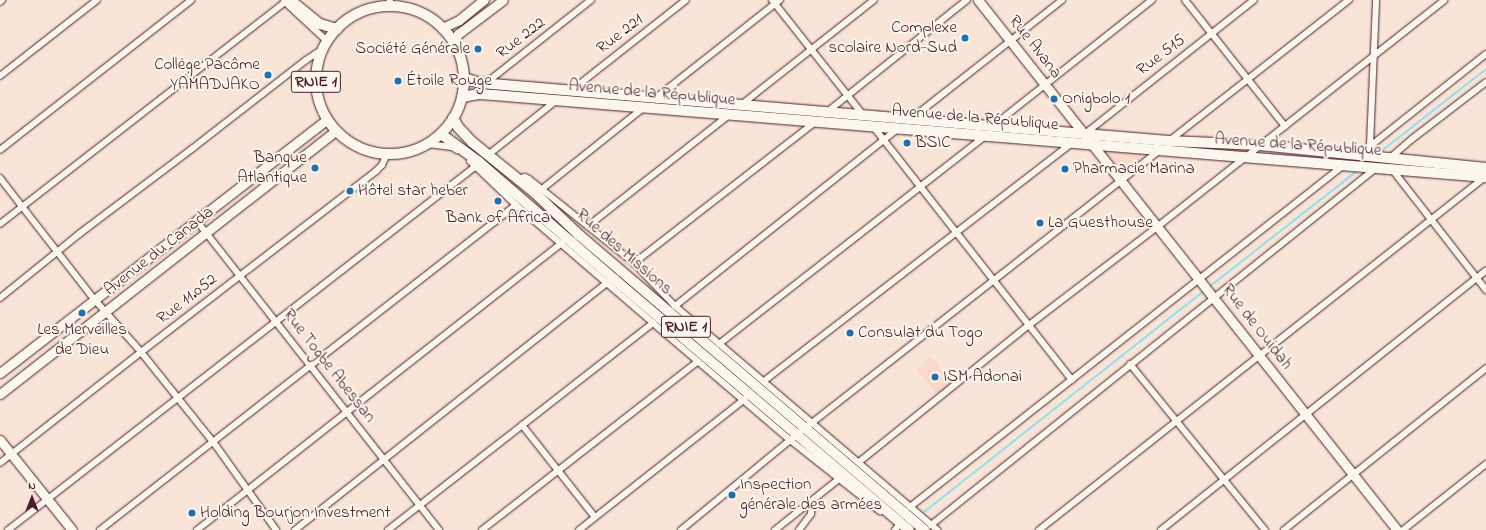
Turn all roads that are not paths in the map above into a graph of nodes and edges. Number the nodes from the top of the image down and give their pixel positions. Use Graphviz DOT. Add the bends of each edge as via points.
graph roads {
  1 [pos="2,0"];
  2 [pos="97,0"];
  3 [pos="192,0"];
  4 [pos="484,0"];
  5 [pos="503,0"];
  6 [pos="591,0"];
  7 [pos="686,0"];
  8 [pos="874,0"];
  9 [pos="967,0"];
  10 [pos="978,0"];
  11 [pos="1062,0"];
  12 [pos="1152,0"];
  13 [pos="1185,0"];
  14 [pos="1254,0"];
  15 [pos="1349,0"];
  16 [pos="1376,0"];
  17 [pos="1444,0"];
  18 [pos="286,1"];
  19 [pos="776,1"];
  20 [pos="0,2"];
  21 [pos="389,3"];
  22 [pos="442,28"];
  23 [pos="337,29"];
  24 [pos="1212,33"];
  25 [pos="452,41"];
  26 [pos="1010,41"];
  27 [pos="325,45"];
  28 [pos="812,50"];
  29 [pos="1486,54"];
  30 [pos="1374,57"];
  31 [pos="0,76"];
  32 [pos="464,78"];
  33 [pos="1249,78"];
  34 [pos="1486,82"];
  35 [pos="486,83"];
  36 [pos="1044,85"];
  37 [pos="572,90"];
  38 [pos="848,95"];
  39 [pos="462,97"];
  40 [pos="657,97"];
  41 [pos="557,100"];
  42 [pos="741,105"];
  43 [pos="643,108"];
  44 [pos="827,112"];
  45 [pos="864,115"];
  46 [pos="728,116"];
  47 [pos="453,118"];
  48 [pos="912,118"];
  49 [pos="327,119"];
  50 [pos="816,121"];
  51 [pos="872,125"];
  52 [pos="993,126"];
  53 [pos="1285,126"];
  54 [pos="900,128"];
  55 [pos="336,131"];
  56 [pos="1084,133"];
  57 [pos="441,134"];
  58 [pos="984,137"];
  59 [pos="883,140"];
  60 [pos="1169,140"];
  61 [pos="1072,143"];
  62 [pos="428,144"];
  63 [pos="1091,145"];
  64 [pos="1370,145"];
  65 [pos="1260,146"];
  66 [pos="0,150"];
  67 [pos="1159,151"];
  68 [pos="387,154"];
  69 [pos="488,155"];
  70 [pos="1358,156"];
  71 [pos="1245,158"];
  72 [pos="1345,164"];
  73 [pos="1390,164"];
  74 [pos="476,166"];
  75 [pos="1377,167"];
  76 [pos="1486,168"];
  77 [pos="1486,177"];
  78 [pos="0,178"];
  79 [pos="518,179"];
  80 [pos="1120,181"];
  81 [pos="920,187"];
  82 [pos="542,189"];
  83 [pos="516,205"];
  84 [pos="22,206"];
  85 [pos="196,220"];
  86 [pos="1431,220"];
  87 [pos="0,224"];
  88 [pos="588,226"];
  89 [pos="1157,227"];
  90 [pos="206,233"];
  91 [pos="957,234"];
  92 [pos="562,243"];
  93 [pos="58,252"];
  94 [pos="634,263"];
  95 [pos="1486,271"];
  96 [pos="240,276"];
  97 [pos="1477,278"];
  98 [pos="1198,279"];
  99 [pos="994,281"];
  100 [pos="607,283"];
  101 [pos="1486,290"];
  102 [pos="0,298"];
  103 [pos="1213,298"];
  104 [pos="94,299"];
  105 [pos="675,306"];
  106 [pos="105,313"];
  107 [pos="276,322"];
  108 [pos="654,323"];
  109 [pos="1029,325"];
  110 [pos="720,344"];
  111 [pos="141,352"];
  112 [pos="1259,356"];
  113 [pos="698,361"];
  114 [pos="1130,364"];
  115 [pos="311,367"];
  116 [pos="1486,368"];
  117 [pos="0,374"];
  118 [pos="1072,380"];
  119 [pos="764,382"];
  120 [pos="0,394"];
  121 [pos="177,399"];
  122 [pos="745,400"];
  123 [pos="347,412"];
  124 [pos="1305,415"];
  125 [pos="1177,421"];
  126 [pos="522,425"];
  127 [pos="809,426"];
  128 [pos="794,437"];
  129 [pos="0,440"];
  130 [pos="214,443"];
  131 [pos="11,455"];
  132 [pos="384,460"];
  133 [pos="858,462"];
  134 [pos="0,463"];
  135 [pos="1486,464"];
  136 [pos="558,471"];
  137 [pos="1353,475"];
  138 [pos="839,479"];
  139 [pos="1225,479"];
  140 [pos="247,491"];
  141 [pos="48,500"];
  142 [pos="812,502"];
  143 [pos="419,505"];
  144 [pos="910,507"];
  145 [pos="595,518"];
  146 [pos="928,528"];
  147 [pos="898,529"];
  148 [pos="8,530"];
  149 [pos="72,530"];
  150 [pos="100,530"];
  151 [pos="197,530"];
  152 [pos="276,530"];
  153 [pos="295,530"];
  154 [pos="388,530"];
  155 [pos="439,530"];
  156 [pos="482,530"];
  157 [pos="579,530"];
  158 [pos="681,530"];
  159 [pos="775,530"];
  160 [pos="799,530"];
  161 [pos="909,530"];
  162 [pos="937,530"];
  163 [pos="1039,530"];
  164 [pos="1161,530"];
  165 [pos="1265,530"];
  166 [pos="1284,530"];
  167 [pos="1397,530"];
  168 [pos="1403,530"];
  1 -- 20 [label="street"];
  2 -- 31 [label="street"];
  3 -- 66 [label="street"];
  4 -- 22 [label="main road" via="459,20"];
  5 -- 25 [label="main road"];
  6 -- 35 [label="street, Rue 222"];
  7 -- 37 [label="street, Rue 221"];
  8 -- 28 [label="street"];
  9 -- 38 [label="street"];
  10 -- 26 [label="main road, Rue Avana"];
  11 -- 26 [label="street"];
  12 -- 36 [label="street"];
  13 -- 24 [label="street"];
  14 -- 24 [label="street, Rue 515"];
  15 -- 33 [label="street"];
  16 -- 30 [label="street"];
  17 -- 30 [label="street"];
  18 -- 23 [label="main road" via="320,24"];
  18 -- 27 [label="street"];
  18 -- 84 [label="street"];
  19 -- 28 [label="street"];
  19 -- 40 [label="street"];
  21 -- 22 [label="main road, RNIE 1" via="418,12"];
  21 -- 23 [label="main road, RNIE 1" via="361,12"];
  22 -- 25 [label="main road, RNIE 1"];
  23 -- 27 [label="main road, RNIE 1"];
  24 -- 33 [label="street"];
  24 -- 56 [label="street, Rue 515"];
  25 -- 32 [label="main road, RNIE 1" via="461,61"];
  26 -- 36 [label="main road, Rue Avana"];
  26 -- 48 [label="street"];
  27 -- 49 [label="main road, RNIE 1" via="318,63 316,82 319,101"];
  27 -- 93 [label="street"];
  28 -- 38 [label="street"];
  28 -- 42 [label="street"];
  29 -- 64 [label="street"];
  30 -- 53 [label="street"];
  30 -- 64 [label="street"];
  32 -- 35 [label="main road, Avenue de la République"];
  32 -- 39 [label="main road, RNIE 1"];
  33 -- 53 [label="street"];
  33 -- 60 [label="street"];
  34 -- 73 [label="street" via="1412,139"];
  35 -- 37 [label="main road, Avenue de la République"];
  36 -- 52 [label="street"];
  36 -- 56 [label="main road, Rue Avana"];
  37 -- 40 [label="main road, Avenue de la République"];
  38 -- 44 [label="street"];
  38 -- 45 [label="street"];
  39 -- 41 [label="main road, Avenue de la République" via="479,94"];
  39 -- 47 [label="main road, RNIE 1"];
  40 -- 42 [label="main road, Avenue de la République"];
  41 -- 43 [label="main road, Avenue de la République"];
  41 -- 69 [label="street"];
  42 -- 44 [label="main road, Avenue de la République"];
  43 -- 46 [label="main road, Avenue de la République"];
  43 -- 82 [label="street"];
  44 -- 45 [label="main road, Avenue de la République"];
  45 -- 48 [label="main road, Avenue de la République"];
  46 -- 50 [label="main road, Avenue de la République"];
  46 -- 88 [label="street"];
  47 -- 57 [label="main road, RNIE 1"];
  47 -- 69 [label="main road, Rue des Missions / RNIE 1" via="465,135"];
  48 -- 52 [label="main road, Avenue de la République"];
  48 -- 54 [label="street"];
  49 -- 55 [label="main road, RNIE 1"];
  49 -- 85 [label="main road, Avenue du Canada"];
  50 -- 51 [label="main road, Avenue de la République"];
  50 -- 94 [label="street"];
  51 -- 54 [label="main road, Avenue de la République"];
  51 -- 59 [label="street"];
  52 -- 56 [label="main road, Avenue de la République"];
  53 -- 65 [label="street"];
  54 -- 58 [label="main road, Avenue de la République"];
  54 -- 59 [label="street"];
  55 -- 68 [label="main road, RNIE 1" via="360,147"];
  55 -- 90 [label="main road, Avenue du Canada"];
  56 -- 60 [label="main road, Avenue de la République"];
  56 -- 63 [label="main road, Rue Avana"];
  57 -- 62 [label="main road, RNIE 1"];
  57 -- 128 [label="main road, Rue des Missions / RNIE 1" via="479,162"];
  58 -- 61 [label="main road, Avenue de la République"];
  58 -- 81 [label="street"];
  59 -- 81 [label="street"];
  59 -- 105 [label="street"];
  60 -- 65 [label="main road, Avenue de la République"];
  61 -- 63 [label="main road, Avenue de la République"];
  61 -- 91 [label="street"];
  62 -- 68 [label="main road, RNIE 1" via="408,152"];
  62 -- 74 [label="street" via="452,147"];
  63 -- 67 [label="main road, Avenue de la République"];
  63 -- 80 [label="main road, Rue de Ouidah"];
  64 -- 70 [label="street"];
  65 -- 70 [label="main road, Avenue de la République"];
  65 -- 71 [label="street"];
  67 -- 71 [label="main road, Avenue de la République"];
  67 -- 80 [label="street"];
  68 -- 96 [label="street, Rue 11.052" via="376,171"];
  69 -- 79 [label="main road, Rue des Missions / RNIE 1"];
  70 -- 73 [label="main road, Avenue de la République"];
  71 -- 72 [label="main road, Avenue de la République"];
  71 -- 89 [label="street"];
  72 -- 75 [label="main road, Avenue de la République"];
  72 -- 98 [label="street"];
  73 -- 75 [label="main road, Avenue de la République"];
  73 -- 76 [label="main road, Avenue de la République"];
  73 -- 77 [label="main road, Avenue de la République"];
  73 -- 86 [label="street"];
  74 -- 83 [label="street"];
  74 -- 107 [label="street"];
  75 -- 103 [label="street"];
  77 -- 86 [label="street"];
  78 -- 84 [label="street"];
  79 -- 82 [label="street" via="527,178"];
  79 -- 127 [label="main road, Rue des Missions / RNIE 1" via="632,281"];
  80 -- 89 [label="main road, Rue de Ouidah"];
  80 -- 99 [label="street"];
  81 -- 91 [label="street"];
  81 -- 110 [label="street"];
  82 -- 88 [label="street"];
  83 -- 92 [label="street"];
  83 -- 115 [label="street"];
  84 -- 87 [label="street"];
  84 -- 93 [label="street"];
  85 -- 90 [label="street, Rue Togbe Abessan"];
  85 -- 104 [label="main road, Avenue du Canada"];
  86 -- 97 [label="street"];
  86 -- 112 [label="street"];
  88 -- 94 [label="street"];
  89 -- 98 [label="main road, Rue de Ouidah"];
  89 -- 109 [label="street"];
  90 -- 96 [label="street, Rue Togbe Abessan"];
  90 -- 106 [label="main road, Avenue du Canada"];
  91 -- 99 [label="street"];
  91 -- 119 [label="street"];
  92 -- 100 [label="street"];
  92 -- 123 [label="street"];
  93 -- 102 [label="street"];
  93 -- 104 [label="street"];
  94 -- 105 [label="street"];
  95 -- 97 [label="street"];
  96 -- 107 [label="street, Rue Togbe Abessan"];
  96 -- 111 [label="street, Rue 11.052"];
  97 -- 101 [label="street"];
  97 -- 124 [label="street"];
  98 -- 103 [label="main road, Rue de Ouidah"];
  98 -- 118 [label="street"];
  99 -- 109 [label="street"];
  99 -- 127 [label="street"];
  100 -- 108 [label="street"];
  100 -- 132 [label="street"];
  103 -- 112 [label="main road, Rue de Ouidah"];
  103 -- 114 [label="street"];
  104 -- 106 [label="street"];
  104 -- 117 [label="main road, Avenue du Canada"];
  105 -- 110 [label="street"];
  106 -- 111 [label="street"];
  106 -- 120 [label="main road, Avenue du Canada"];
  107 -- 115 [label="street, Rue Togbe Abessan"];
  107 -- 121 [label="street"];
  108 -- 113 [label="street"];
  108 -- 126 [label="street"];
  109 -- 118 [label="street"];
  109 -- 133 [label="street"];
  110 -- 119 [label="street"];
  111 -- 121 [label="street"];
  111 -- 131 [label="street, Rue 11.052"];
  112 -- 124 [label="main road, Rue de Ouidah"];
  112 -- 125 [label="street"];
  113 -- 122 [label="street"];
  113 -- 136 [label="street"];
  114 -- 125 [label="street"];
  114 -- 146 [label="street"];
  115 -- 123 [label="street, Rue Togbe Abessan"];
  115 -- 130 [label="street"];
  116 -- 137 [label="street"];
  118 -- 144 [label="street"];
  119 -- 127 [label="street"];
  121 -- 130 [label="street"];
  121 -- 141 [label="street"];
  122 -- 128 [label="street"];
  122 -- 145 [label="street"];
  123 -- 132 [label="street, Rue Togbe Abessan"];
  123 -- 140 [label="street"];
  124 -- 137 [label="main road, Rue de Ouidah"];
  124 -- 139 [label="street"];
  125 -- 139 [label="street"];
  125 -- 163 [label="street"];
  126 -- 136 [label="street"];
  126 -- 143 [label="street"];
  127 -- 128 [label="street"];
  127 -- 133 [label="street"];
  127 -- 146 [label="main road, Rue des Missions / RNIE 1"];
  128 -- 138 [label="street"];
  128 -- 158 [label="street"];
  128 -- 161 [label="main road, Rue des Missions / RNIE 1"];
  129 -- 131 [label="main road"];
  130 -- 140 [label="street"];
  130 -- 150 [label="street"];
  131 -- 134 [label="street, Rue 11.052"];
  131 -- 141 [label="main road"];
  132 -- 143 [label="street, Rue Togbe Abessan"];
  132 -- 153 [label="street"];
  133 -- 144 [label="street"];
  135 -- 168 [label="street"];
  136 -- 145 [label="street"];
  136 -- 156 [label="street"];
  137 -- 166 [label="street"];
  137 -- 167 [label="main road, Rue de Ouidah"];
  138 -- 142 [label="street"];
  138 -- 147 [label="street"];
  139 -- 164 [label="street"];
  139 -- 165 [label="street"];
  140 -- 151 [label="street"];
  140 -- 152 [label="street"];
  141 -- 148 [label="street"];
  141 -- 149 [label="main road"];
  142 -- 159 [label="street"];
  142 -- 160 [label="street" via="811,514"];
  143 -- 154 [label="street"];
  143 -- 155 [label="street, Rue Togbe Abessan"];
  144 -- 146 [label="street"];
  145 -- 157 [label="street"];
  146 -- 162 [label="street"];
}
